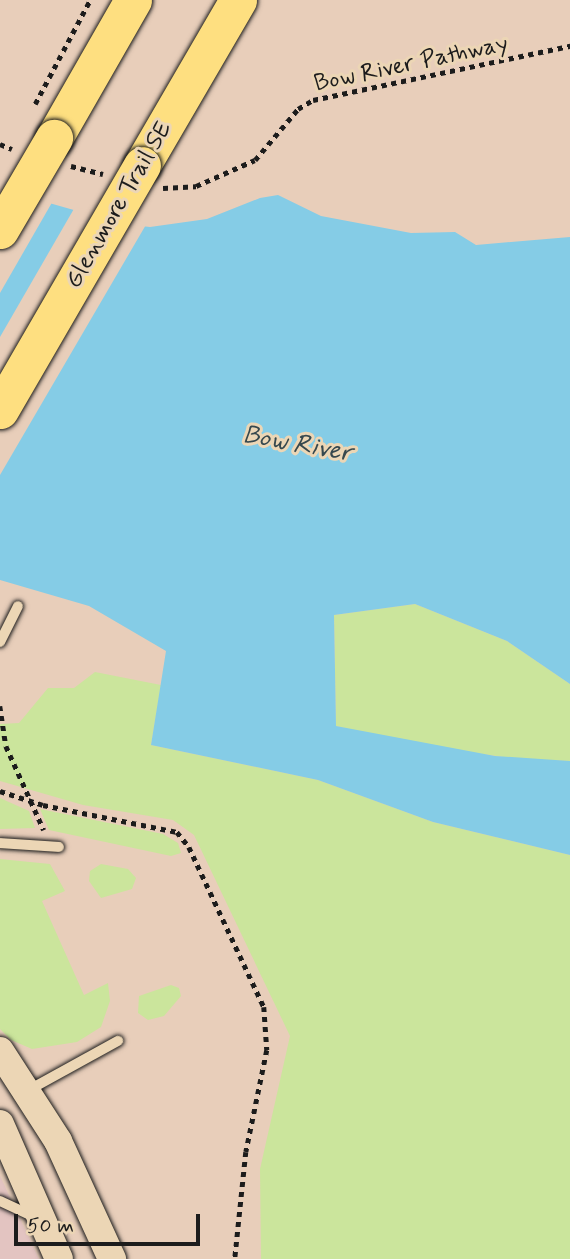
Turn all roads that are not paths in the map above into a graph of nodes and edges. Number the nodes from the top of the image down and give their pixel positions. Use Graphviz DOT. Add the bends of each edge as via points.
graph roads {
  1 [pos="133,0"];
  2 [pos="237,0"];
  3 [pos="0,230"];
  4 [pos="0,410"];
  5 [pos="18,606"];
  6 [pos="0,642"];
  7 [pos="0,843"];
  8 [pos="55,847"];
  9 [pos="118,1041"];
  10 [pos="0,1051"];
  11 [pos="27,1091"];
  12 [pos="0,1124"];
  13 [pos="0,1201"];
  14 [pos="45,1223"];
  15 [pos="60,1259"];
  16 [pos="112,1259"];
  1 -- 3 [label="highway, bridge"];
  2 -- 4 [label="highway, Glenmore Trail SE, bridge"];
  5 -- 6 [label="lane"];
  7 -- 8 [label="lane"];
  9 -- 11 [label="lane"];
  10 -- 11 [label="main road"];
  11 -- 16 [label="main road" via="58,1141"];
  12 -- 14 [label="main road"];
  13 -- 14 [label="lane"];
  14 -- 15 [label="main road"];
}
